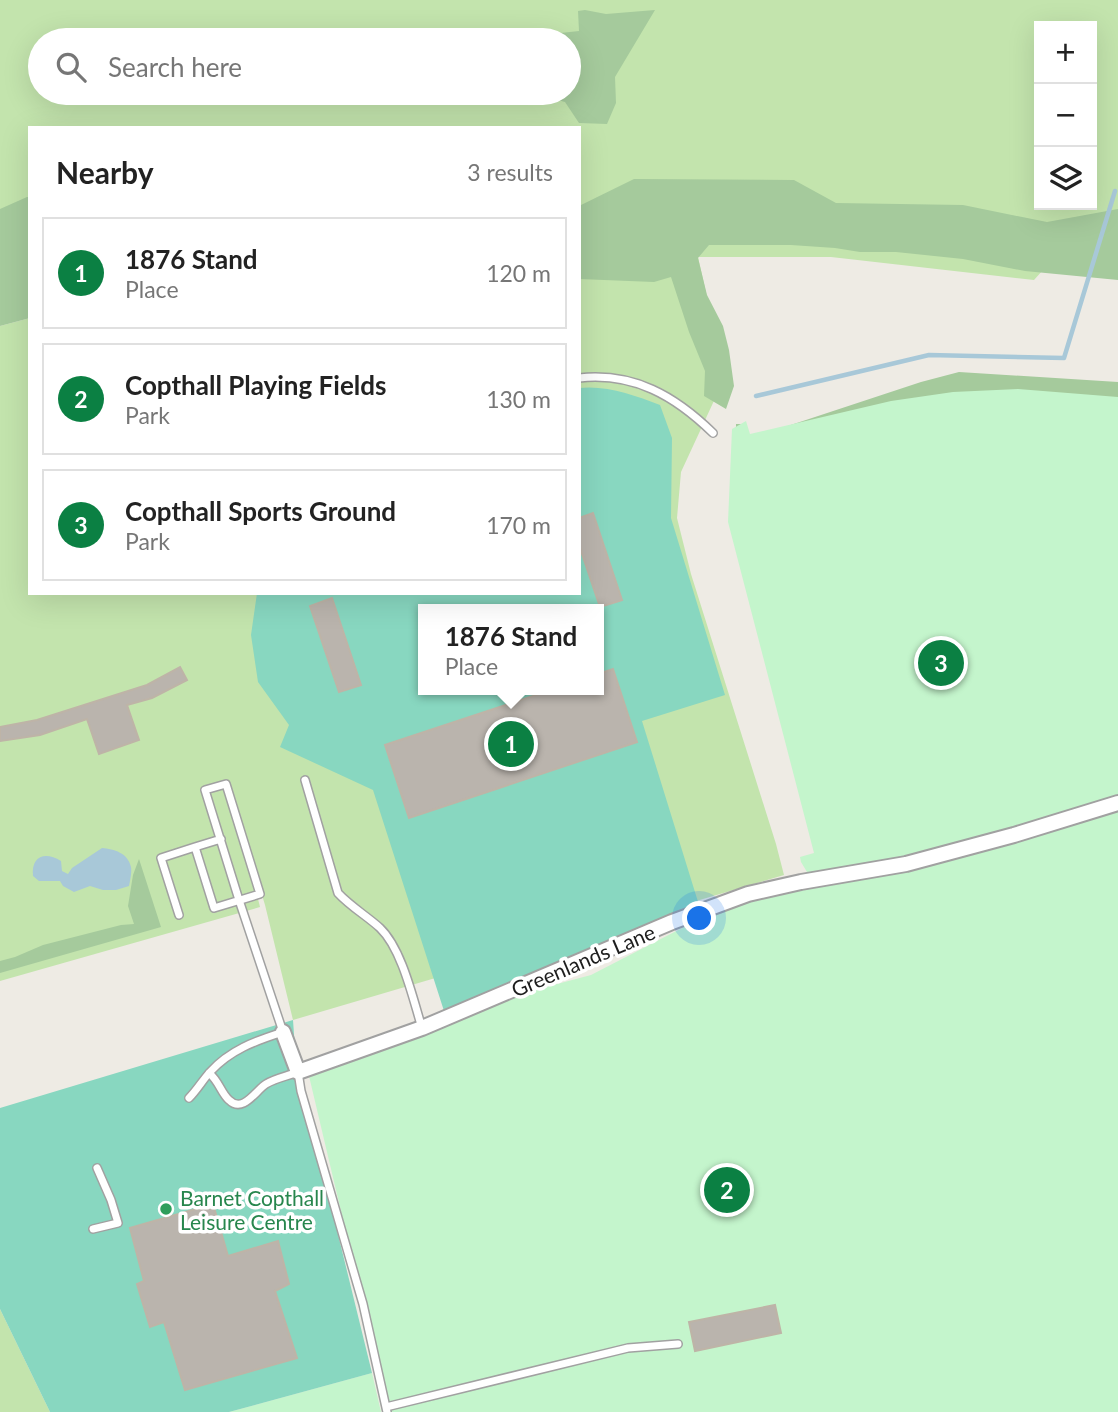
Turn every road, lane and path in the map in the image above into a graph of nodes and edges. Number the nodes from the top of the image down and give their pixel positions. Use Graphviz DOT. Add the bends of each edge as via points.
graph roads {
  1 [pos="581,379"];
  2 [pos="713,433"];
  3 [pos="305,780"];
  4 [pos="1118,803"];
  5 [pos="220,839"];
  6 [pos="195,847"];
  7 [pos="239,900"];
  8 [pos="179,915"];
  9 [pos="422,1028"];
  10 [pos="283,1032"];
  11 [pos="298,1072"];
  12 [pos="209,1073"];
  13 [pos="188,1098"];
  14 [pos="97,1168"];
  15 [pos="93,1228"];
  16 [pos="678,1344"];
  17 [pos="386,1409"];
  1 -- 2 [label="lane" via="609,377 659,391"];
  3 -- 9 [label="lane" via="338,893 392,944"];
  4 -- 9 [label="street, Greenlands Lane" via="906,864 748,894"];
  5 -- 6 [label="lane"];
  5 -- 7 [label="lane"];
  5 -- 7 [label="lane" via="205,790 226,784 260,894"];
  6 -- 7 [label="lane" via="214,908"];
  6 -- 8 [label="lane" via="161,858"];
  7 -- 10 [label="lane"];
  9 -- 11 [label="street, Greenlands Lane"];
  10 -- 11 [label="street"];
  10 -- 12 [label="lane" via="232,1051"];
  11 -- 12 [label="lane" via="268,1082 242,1104 229,1100"];
  11 -- 17 [label="lane" via="363,1304"];
  12 -- 13 [label="lane"];
  14 -- 15 [label="lane" via="118,1223"];
  16 -- 17 [label="lane" via="628,1348"];
}
